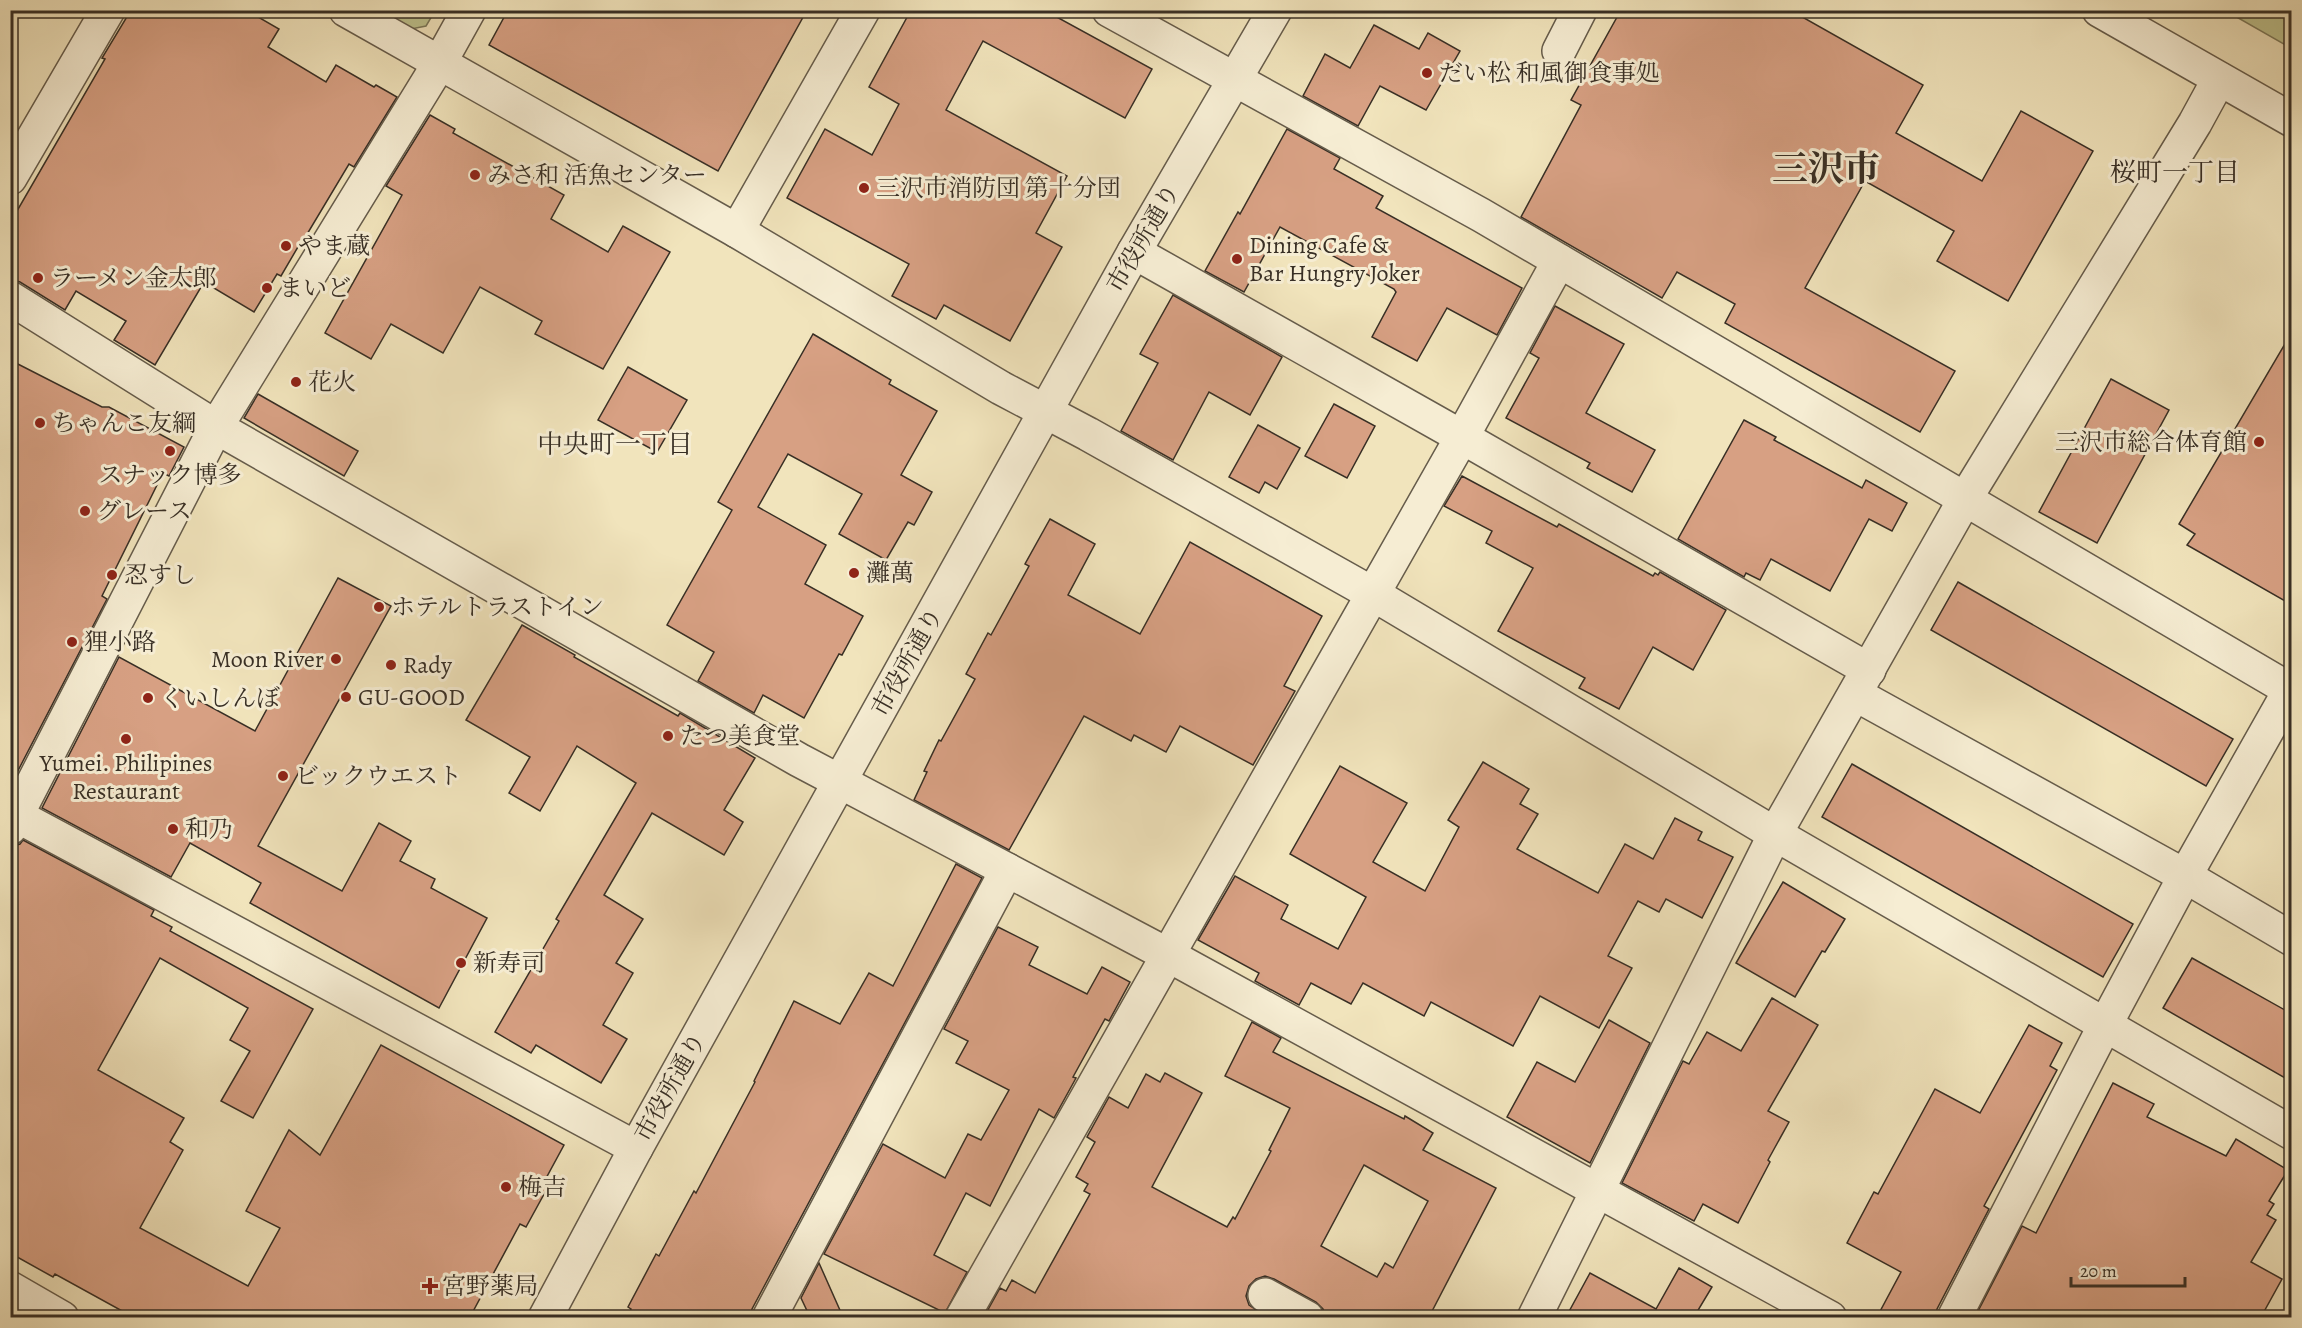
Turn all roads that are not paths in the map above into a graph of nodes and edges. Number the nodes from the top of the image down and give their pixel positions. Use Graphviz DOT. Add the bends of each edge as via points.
graph roads {
  1 [pos="108,10"];
  2 [pos="346,10"];
  3 [pos="469,10"];
  4 [pos="863,10"];
  5 [pos="1109,10"];
  6 [pos="1275,10"];
  7 [pos="1580,10"];
  8 [pos="2099,10"];
  9 [pos="1559,51"];
  10 [pos="439,64"];
  11 [pos="1236,79"];
  12 [pos="2219,79"];
  13 [pos="2292,120"];
  14 [pos="10,178"];
  15 [pos="737,231"];
  16 [pos="1134,252"];
  17 [pos="1558,261"];
  18 [pos="10,298"];
  19 [pos="1046,413"];
  20 [pos="216,427"];
  21 [pos="1462,437"];
  22 [pos="1965,499"];
  23 [pos="1373,594"];
  24 [pos="1862,682"];
  25 [pos="2291,690"];
  26 [pos="841,781"];
  27 [pos="13,818"];
  28 [pos="1775,834"];
  29 [pos="1007,870"];
  30 [pos="2185,876"];
  31 [pos="2292,939"];
  32 [pos="1168,955"];
  33 [pos="2104,1027"];
  34 [pos="2292,1133"];
  35 [pos="636,1148"];
  36 [pos="1597,1191"];
  37 [pos="10,1288"];
  38 [pos="1265,1295"];
  39 [pos="62,1317"];
  40 [pos="545,1317"];
  41 [pos="769,1317"];
  42 [pos="962,1317"];
  43 [pos="1306,1317"];
  44 [pos="1534,1317"];
  45 [pos="1830,1317"];
  46 [pos="1954,1317"];
  1 -- 14 [label="street"];
  2 -- 10 [label="street"];
  3 -- 10 [label="street"];
  4 -- 15 [label="street"];
  5 -- 11 [label="street"];
  6 -- 11 [label="street, 市役所通り"];
  7 -- 9 [label="street"];
  8 -- 12 [label="street"];
  10 -- 15 [label="street"];
  10 -- 20 [label="street"];
  11 -- 16 [label="street, 市役所通り"];
  11 -- 17 [label="street"];
  12 -- 13 [label="street"];
  12 -- 22 [label="street"];
  15 -- 19 [label="street"];
  16 -- 19 [label="street, 市役所通り"];
  16 -- 21 [label="street"];
  17 -- 21 [label="street"];
  17 -- 22 [label="street"];
  18 -- 20 [label="street"];
  19 -- 23 [label="street"];
  19 -- 26 [label="street, 市役所通り"];
  20 -- 26 [label="street"];
  20 -- 27 [label="street"];
  21 -- 23 [label="street"];
  21 -- 24 [label="street"];
  22 -- 24 [label="street"];
  22 -- 25 [label="street"];
  23 -- 28 [label="street"];
  23 -- 32 [label="street"];
  24 -- 28 [label="street"];
  24 -- 30 [label="street"];
  25 -- 30 [label="street"];
  26 -- 29 [label="street"];
  26 -- 35 [label="street, 市役所通り"];
  27 -- 35 [label="street"];
  28 -- 33 [label="street"];
  28 -- 36 [label="street"];
  29 -- 32 [label="street"];
  29 -- 41 [label="street"];
  30 -- 31 [label="street"];
  30 -- 33 [label="street"];
  32 -- 36 [label="street"];
  32 -- 42 [label="street"];
  33 -- 34 [label="street"];
  33 -- 46 [label="street"];
  35 -- 40 [label="street, 市役所通り"];
  36 -- 44 [label="street"];
  36 -- 45 [label="street"];
  37 -- 39 [label="street"];
  38 -- 43 [label="street"];
}
